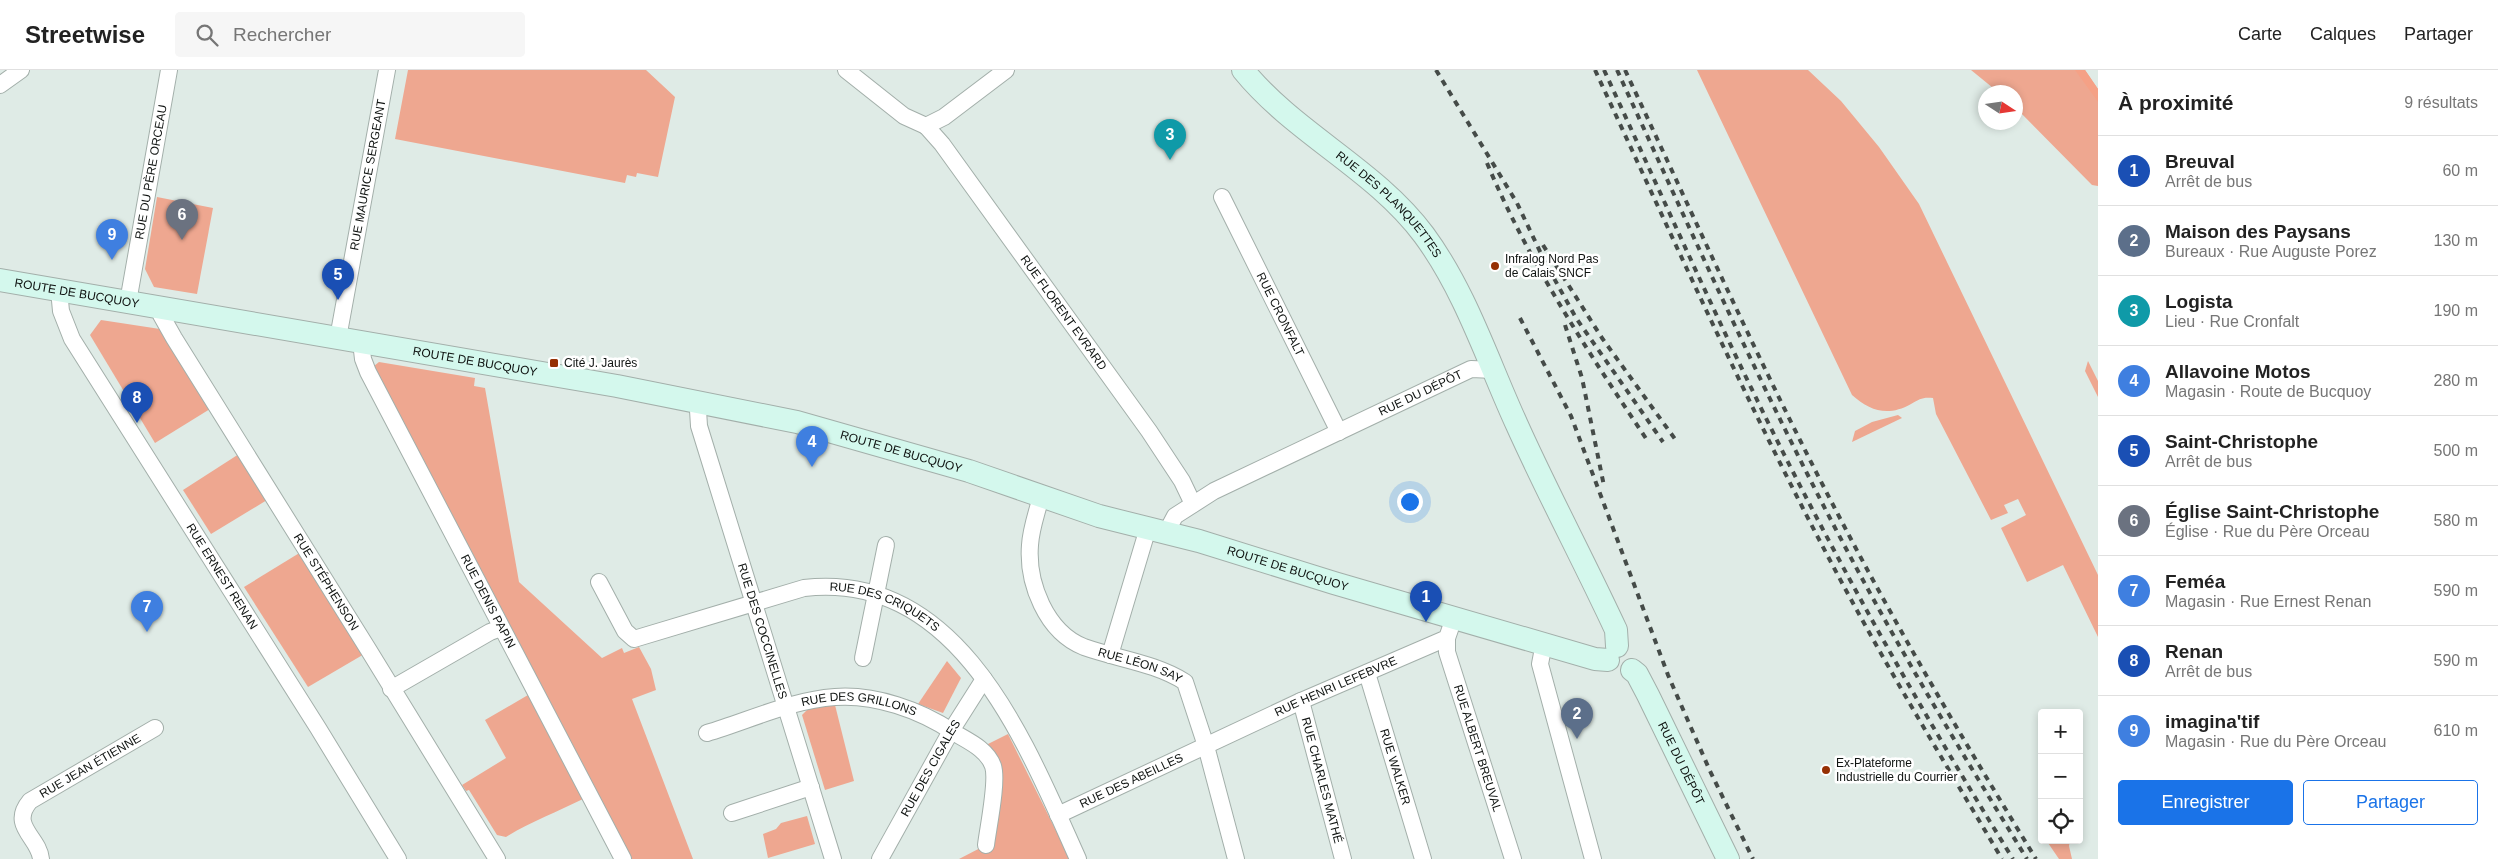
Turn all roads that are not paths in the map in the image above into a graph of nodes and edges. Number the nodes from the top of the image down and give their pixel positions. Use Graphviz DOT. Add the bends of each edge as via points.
graph roads {
  1 [pos="21,70"];
  2 [pos="169,70"];
  3 [pos="388,70"];
  4 [pos="846,70"];
  5 [pos="1006,70"];
  6 [pos="1243,70"];
  7 [pos="0,85"];
  8 [pos="926,126"];
  9 [pos="1222,197"];
  10 [pos="0,280"];
  11 [pos="59,290"];
  12 [pos="128,302"];
  13 [pos="161,307"];
  14 [pos="338,338"];
  15 [pos="361,342"];
  16 [pos="1494,370"];
  17 [pos="700,402"];
  18 [pos="1339,432"];
  19 [pos="1041,496"];
  20 [pos="1193,504"];
  21 [pos="1157,530"];
  22 [pos="886,544"];
  23 [pos="599,582"];
  24 [pos="874,595"];
  25 [pos="754,603"];
  26 [pos="501,628"];
  27 [pos="1451,628"];
  28 [pos="1544,643"];
  29 [pos="1613,653"];
  30 [pos="1110,655"];
  31 [pos="863,658"];
  32 [pos="1367,673"];
  33 [pos="984,679"];
  34 [pos="391,689"];
  35 [pos="1301,702"];
  36 [pos="786,708"];
  37 [pos="155,728"];
  38 [pos="952,731"];
  39 [pos="707,733"];
  40 [pos="1206,746"];
  41 [pos="811,788"];
  42 [pos="732,813"];
  43 [pos="1058,815"];
  44 [pos="986,845"];
  45 [pos="496,858"];
  46 [pos="41,859"];
  47 [pos="398,859"];
  48 [pos="623,859"];
  49 [pos="834,859"];
  50 [pos="880,859"];
  51 [pos="1078,859"];
  52 [pos="1236,859"];
  53 [pos="1343,859"];
  54 [pos="1423,859"];
  55 [pos="1513,859"];
  56 [pos="1593,859"];
  57 [pos="1728,859"];
  1 -- 7 [label="street"];
  2 -- 12 [label="street, RUE DU PÈRE ORCEAU"];
  3 -- 14 [label="street, RUE MAURICE SERGEANT"];
  4 -- 8 [label="street" via="904,116"];
  5 -- 8 [label="street" via="944,117"];
  6 -- 16 [label="main road, RUE DES PLANQUETTES" via="1268,99 1368,179 1424,234 1445,268"];
  8 -- 20 [label="street, RUE FLORENT EVRARD" via="1149,431"];
  9 -- 18 [label="street, RUE CRONFALT"];
  10 -- 11 [label="main road, ROUTE DE BUCQUOY"];
  11 -- 12 [label="main road, ROUTE DE BUCQUOY"];
  11 -- 47 [label="street, RUE ERNEST RENAN" via="61,311 72,339"];
  12 -- 13 [label="main road, ROUTE DE BUCQUOY"];
  13 -- 14 [label="main road, ROUTE DE BUCQUOY"];
  13 -- 34 [label="street, RUE STÉPHENSON" via="161,315 174,338"];
  14 -- 15 [label="main road, ROUTE DE BUCQUOY"];
  15 -- 17 [label="main road, ROUTE DE BUCQUOY"];
  15 -- 26 [label="street, RUE DENIS PAPIN" via="368,372"];
  16 -- 18 [label="street, RUE DU DÉPÔT" via="1471,369"];
  16 -- 29 [label="main road" via="1517,425 1616,630"];
  17 -- 19 [label="main road, ROUTE DE BUCQUOY" via="798,422 969,471"];
  17 -- 25 [label="street, RUE DES COCCINELLES" via="699,426"];
  18 -- 20 [label="street, RUE DU DÉPÔT"];
  19 -- 21 [label="main road, ROUTE DE BUCQUOY" via="1099,516"];
  19 -- 30 [label="street, RUE LÉON SAY" via="1030,547 1036,588 1044,609 1066,637"];
  20 -- 21 [label="street, RUE DU DÉPÔT"];
  21 -- 27 [label="main road, ROUTE DE BUCQUOY"];
  21 -- 30 [label="street, RUE DU DÉPÔT"];
  22 -- 24 [label="street"];
  23 -- 25 [label="street, RUE DES CRIQUETS" via="625,631 634,639"];
  24 -- 25 [label="street, RUE DES CRIQUETS" via="858,589 826,586 804,588"];
  24 -- 31 [label="street"];
  24 -- 33 [label="street, RUE DES CRIQUETS" via="906,607 926,620 952,640"];
  25 -- 36 [label="street, RUE DES COCCINELLES"];
  26 -- 34 [label="street"];
  26 -- 48 [label="street, RUE DENIS PAPIN"];
  27 -- 28 [label="main road, ROUTE DE BUCQUOY"];
  27 -- 32 [label="street, RUE HENRI LEFEBVRE"];
  27 -- 55 [label="street, RUE ALBERT BREUVAL" via="1447,652"];
  28 -- 29 [label="main road, ROUTE DE BUCQUOY" via="1595,659"];
  28 -- 56 [label="street" via="1540,664"];
  29 -- 57 [label="main road, RUE DU DÉPÔT" via="1626,646 1633,650 1636,662 1632,670 1652,702"];
  30 -- 40 [label="street, RUE LÉON SAY" via="1170,672 1185,682"];
  32 -- 35 [label="street, RUE HENRI LEFEBVRE"];
  32 -- 54 [label="street, RUE WALKER"];
  33 -- 38 [label="street, RUE DES CIGALES"];
  33 -- 43 [label="street, RUE DES CRIQUETS" via="1018,730"];
  34 -- 45 [label="street, RUE STÉPHENSON"];
  35 -- 40 [label="street, RUE HENRI LEFEBVRE"];
  35 -- 53 [label="street, RUE CHARLES MATHÉ"];
  36 -- 38 [label="street, RUE DES GRILLONS" via="834,697 854,697 896,705"];
  36 -- 39 [label="street, RUE DES GRILLONS"];
  36 -- 41 [label="street, RUE DES COCCINELLES"];
  37 -- 46 [label="street, RUE JEAN ÉTIENNE" via="30,801 22,817"];
  38 -- 44 [label="street, RUE DES GRILLONS" via="984,751 994,767"];
  38 -- 50 [label="street, RUE DES CIGALES"];
  40 -- 43 [label="street, RUE DES ABEILLES"];
  40 -- 52 [label="street, RUE LÉON SAY"];
  41 -- 42 [label="street"];
  41 -- 49 [label="street, RUE DES COCCINELLES"];
  43 -- 51 [label="street, RUE DES CRIQUETS"];
}
